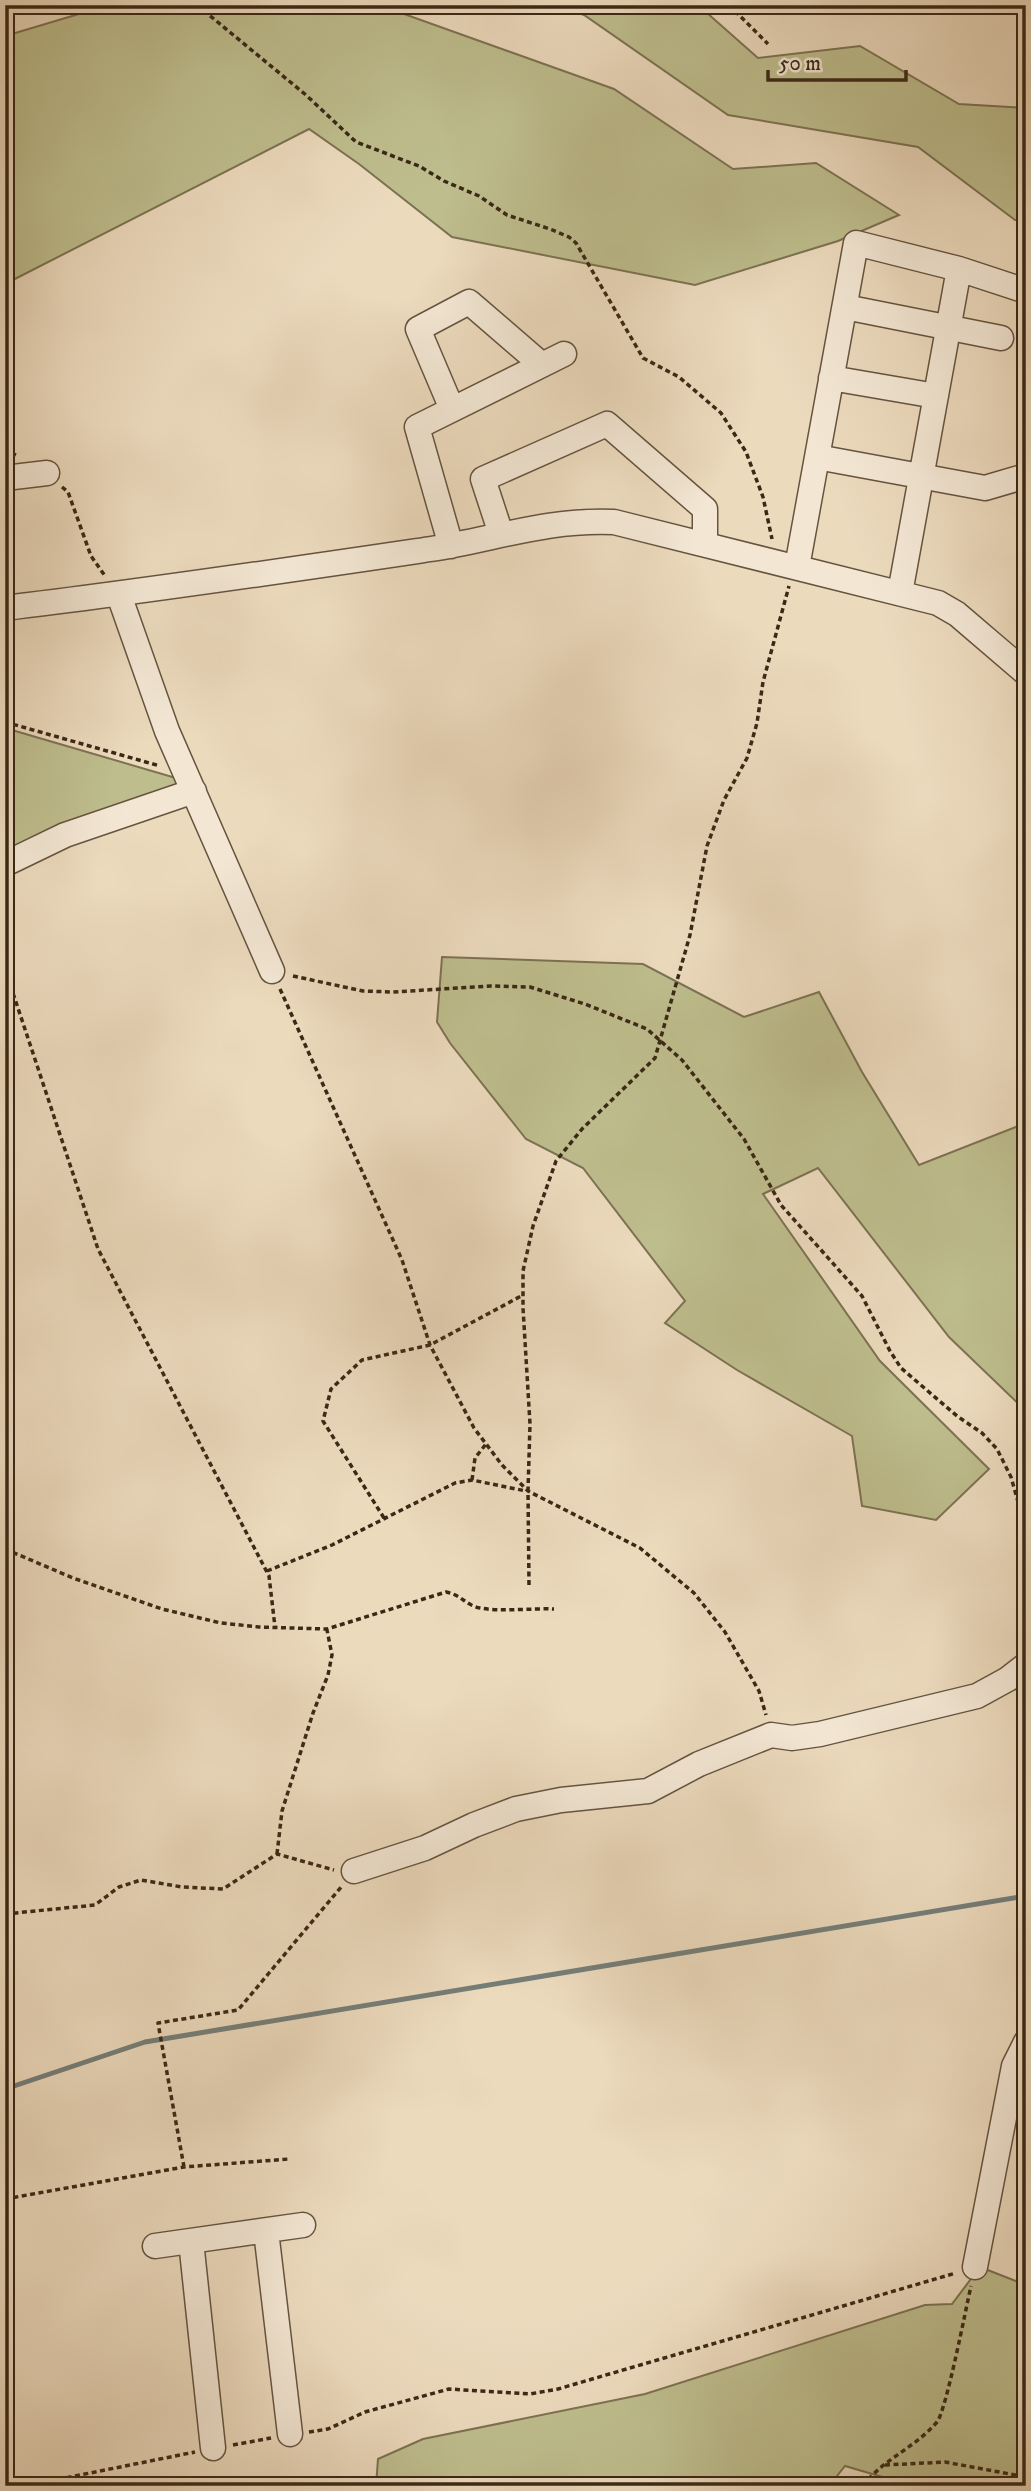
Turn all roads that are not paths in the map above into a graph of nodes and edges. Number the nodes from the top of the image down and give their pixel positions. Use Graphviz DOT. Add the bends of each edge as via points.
graph roads {
  1 [pos="959,269"];
  2 [pos="1026,291"];
  3 [pos="845,307"];
  4 [pos="948,328"];
  5 [pos="1001,338"];
  6 [pos="831,378"];
  7 [pos="936,396"];
  8 [pos="452,409"];
  9 [pos="817,457"];
  10 [pos="47,474"];
  11 [pos="922,476"];
  12 [pos="1026,476"];
  13 [pos="5,478"];
  14 [pos="501,534"];
  15 [pos="705,543"];
  16 [pos="451,546"];
  17 [pos="787,564"];
  18 [pos="900,593"];
  19 [pos="119,595"];
  20 [pos="5,608"];
  21 [pos="1026,673"];
  22 [pos="190,782"];
  23 [pos="5,863"];
  24 [pos="272,971"];
  25 [pos="1026,1665"];
  26 [pos="354,1871"];
  27 [pos="1026,2042"];
  28 [pos="303,2225"];
  29 [pos="266,2231"];
  30 [pos="191,2241"];
  31 [pos="155,2246"];
  32 [pos="975,2267"];
  33 [pos="290,2434"];
  34 [pos="213,2448"];
  1 -- 2 [label="street"];
  1 -- 3 [label="street" via="856,243"];
  1 -- 4 [label="street"];
  3 -- 4 [label="street"];
  3 -- 6 [label="street"];
  4 -- 5 [label="street"];
  4 -- 7 [label="street"];
  6 -- 7 [label="street"];
  6 -- 9 [label="street"];
  7 -- 11 [label="street"];
  8 -- 8 [label="street" via="418,329 469,302 553,360"];
  8 -- 16 [label="street" via="417,428"];
  9 -- 11 [label="street"];
  9 -- 17 [label="street"];
  10 -- 13 [label="street"];
  11 -- 12 [label="street" via="985,488"];
  11 -- 18 [label="street"];
  14 -- 15 [label="street" via="580,520 614,522"];
  14 -- 15 [label="street" via="483,479 607,424 705,509"];
  14 -- 16 [label="street"];
  15 -- 17 [label="street"];
  16 -- 19 [label="street"];
  17 -- 18 [label="street"];
  18 -- 21 [label="street" via="957,614"];
  19 -- 20 [label="street"];
  19 -- 22 [label="street"];
  22 -- 23 [label="street"];
  22 -- 24 [label="street"];
  25 -- 26 [label="street" via="977,1696 820,1734 771,1735 699,1763 648,1791 516,1809 425,1848"];
  27 -- 32 [label="street" via="1014,2066"];
  28 -- 29 [label="street"];
  29 -- 30 [label="street"];
  29 -- 33 [label="street"];
  30 -- 31 [label="street"];
  30 -- 34 [label="street"];
}
